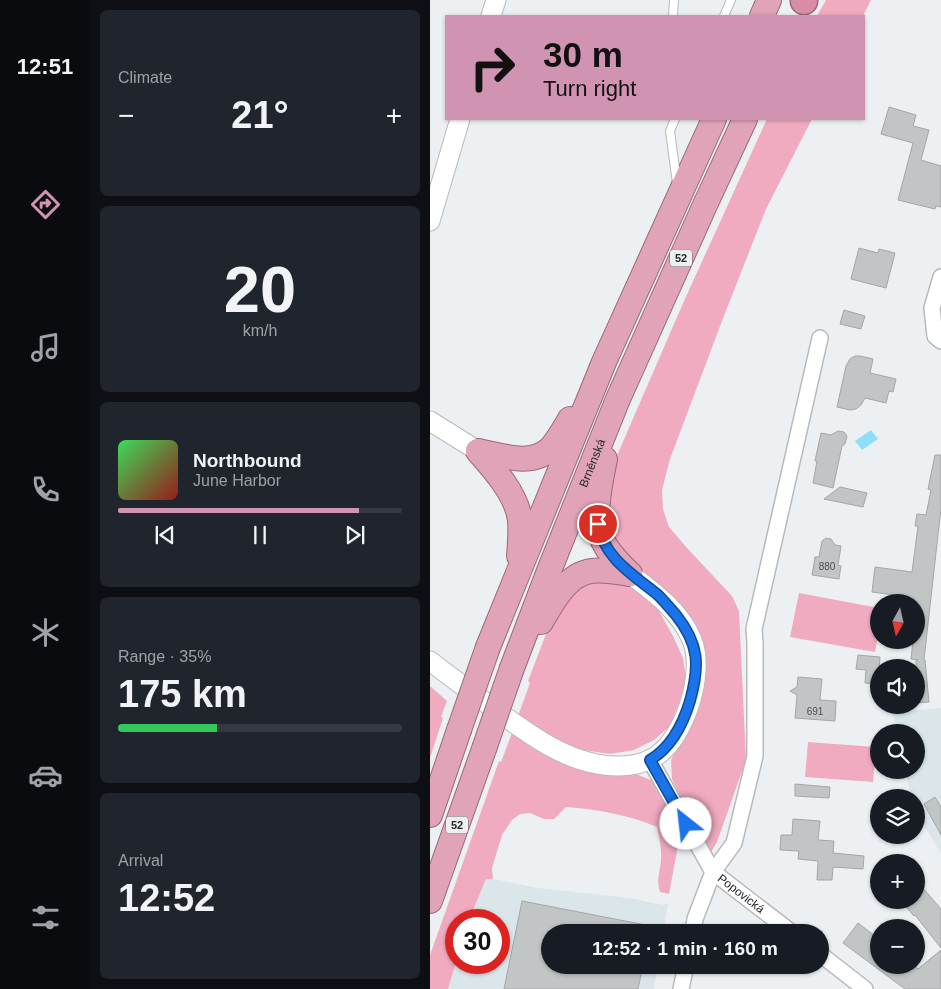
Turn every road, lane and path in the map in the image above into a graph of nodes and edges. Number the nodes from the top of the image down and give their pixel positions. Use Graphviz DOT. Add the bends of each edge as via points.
graph roads {
  1 [pos="496,0"];
  2 [pos="674,0"];
  3 [pos="731,0"];
  4 [pos="769,0"];
  5 [pos="804,0"];
  6 [pos="491,15"];
  7 [pos="673,15"];
  8 [pos="724,15"];
  9 [pos="762,15"];
  10 [pos="796,15"];
  11 [pos="460,120"];
  12 [pos="668,120"];
  13 [pos="675,120"];
  14 [pos="714,120"];
  15 [pos="745,120"];
  16 [pos="670,131"];
  17 [pos="679,196"];
  18 [pos="430,221"];
  19 [pos="941,277"];
  20 [pos="820,338"];
  21 [pos="941,341"];
  22 [pos="604,362"];
  23 [pos="618,399"];
  24 [pos="430,421"];
  25 [pos="478,451"];
  26 [pos="518,572"];
  27 [pos="630,574"];
  28 [pos="430,661"];
  29 [pos="512,668"];
  30 [pos="650,760"];
  31 [pos="430,815"];
  32 [pos="713,872"];
  33 [pos="430,901"];
  34 [pos="695,924"];
  35 [pos="781,924"];
  36 [pos="829,961"];
  37 [pos="684,974"];
  38 [pos="681,989"];
  39 [pos="865,989"];
  1 -- 6 [label="street"];
  2 -- 7 [label="lane"];
  3 -- 8 [label="lane"];
  4 -- 9 [label="highway"];
  5 -- 10 [label="highway"];
  11 -- 18 [label="street"];
  12 -- 16 [label="lane"];
  13 -- 16 [label="lane"];
  14 -- 17 [label="highway, 52"];
  15 -- 23 [label="highway, Brněnská / 52"];
  16 -- 17 [label="lane"];
  17 -- 22 [label="highway, 52"];
  19 -- 21 [label="street" via="932,308 935,336"];
  20 -- 32 [label="street" via="754,629 755,756 734,843"];
  22 -- 25 [label="highway" via="556,442 545,452 533,458 519,459"];
  22 -- 26 [label="highway, 52"];
  23 -- 27 [label="highway" via="599,489 598,517 607,547"];
  23 -- 29 [label="highway, Brněnská / 52"];
  24 -- 25 [label="street"];
  25 -- 26 [label="highway" via="506,486 518,512"];
  26 -- 31 [label="highway, 52, bridge" via="488,646"];
  27 -- 29 [label="highway" via="592,571 568,584"];
  27 -- 30 [label="street" via="660,597 680,620 692,642 696,660 695,676 680,726 668,746"];
  28 -- 30 [label="street" via="515,724 562,753 610,765 641,764"];
  29 -- 33 [label="highway, Brněnská / 52, bridge"];
  30 -- 32 [label="street"];
  32 -- 34 [label="street"];
  32 -- 35 [label="street, Popovická"];
  36 -- 39 [label="street"];
  37 -- 38 [label="street"];
}
